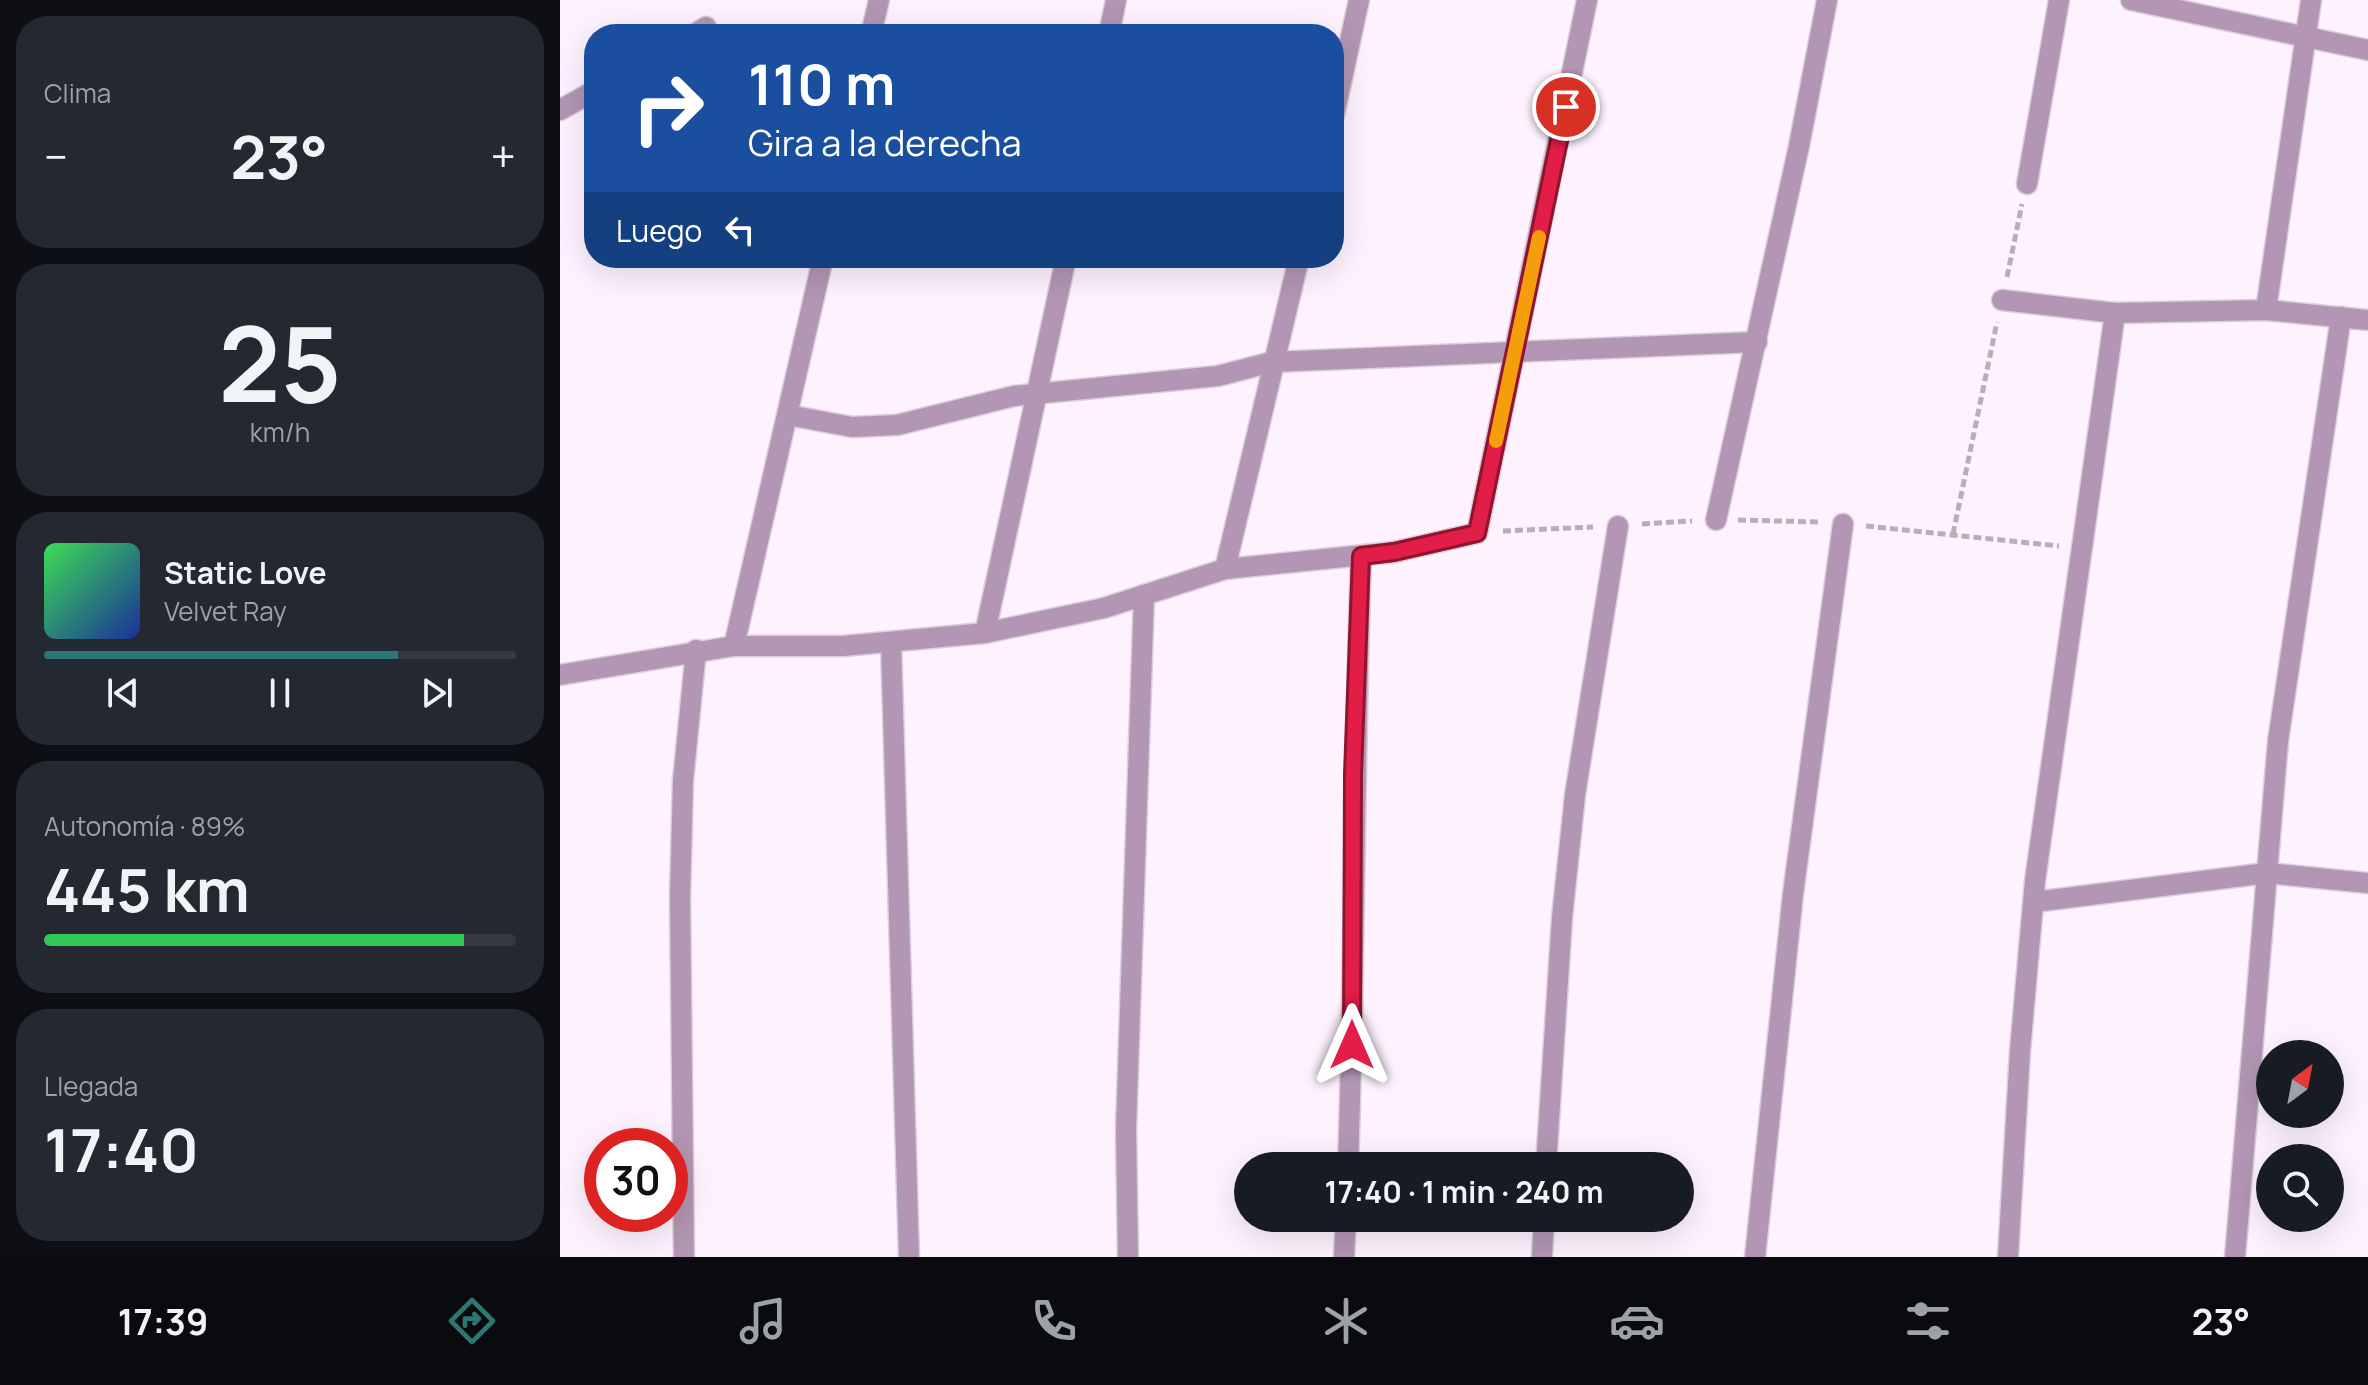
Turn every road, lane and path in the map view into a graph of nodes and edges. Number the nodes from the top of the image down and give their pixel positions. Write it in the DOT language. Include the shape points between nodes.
graph roads {
  1 [pos="879,0"];
  2 [pos="1116,0"];
  3 [pos="1359,0"];
  4 [pos="1587,0"];
  5 [pos="1827,0"];
  6 [pos="2059,0"];
  7 [pos="2131,0"];
  8 [pos="2311,0"];
  9 [pos="873,24"];
  10 [pos="1111,24"];
  11 [pos="2306,35"];
  12 [pos="2368,50"];
  13 [pos="1344,69"];
  14 [pos="584,97"];
  15 [pos="560,110"];
  16 [pos="2027,184"];
  17 [pos="821,268"];
  18 [pos="1064,268"];
  19 [pos="1296,268"];
  20 [pos="2002,300"];
  21 [pos="2266,310"];
  22 [pos="2115,313"];
  23 [pos="2341,317"];
  24 [pos="2368,320"];
  25 [pos="1757,342"];
  26 [pos="1515,351"];
  27 [pos="1272,362"];
  28 [pos="1039,393"];
  29 [pos="788,415"];
  30 [pos="1716,520"];
  31 [pos="1843,524"];
  32 [pos="1618,526"];
  33 [pos="1477,533"];
  34 [pos="1953,534"];
  35 [pos="2080,548"];
  36 [pos="1361,556"];
  37 [pos="1225,569"];
  38 [pos="1144,595"];
  39 [pos="985,633"];
  40 [pos="891,643"];
  41 [pos="734,646"];
  42 [pos="696,650"];
  43 [pos="560,675"];
  44 [pos="2267,873"];
  45 [pos="2368,883"];
  46 [pos="2034,902"];
  47 [pos="1348,1152"];
  48 [pos="1547,1152"];
  49 [pos="1345,1232"];
  50 [pos="1543,1232"];
  51 [pos="684,1257"];
  52 [pos="909,1257"];
  53 [pos="1128,1257"];
  54 [pos="1344,1257"];
  55 [pos="1542,1257"];
  56 [pos="1755,1257"];
  57 [pos="2008,1257"];
  58 [pos="2235,1257"];
  1 -- 9 [label="street"];
  2 -- 10 [label="street"];
  3 -- 13 [label="street"];
  4 -- 26 [label="street"];
  5 -- 25 [label="street"];
  6 -- 16 [label="street"];
  7 -- 11 [label="street"];
  8 -- 11 [label="street"];
  11 -- 12 [label="street"];
  11 -- 21 [label="street"];
  14 -- 15 [label="street"];
  16 -- 20 [label="path"];
  17 -- 29 [label="street"];
  18 -- 28 [label="street"];
  19 -- 27 [label="street"];
  20 -- 22 [label="street"];
  20 -- 34 [label="path"];
  21 -- 22 [label="street"];
  21 -- 23 [label="street"];
  22 -- 35 [label="street"];
  23 -- 24 [label="street"];
  23 -- 44 [label="street" via="2280,726"];
  25 -- 26 [label="street"];
  25 -- 30 [label="street"];
  26 -- 27 [label="street"];
  26 -- 33 [label="street"];
  27 -- 28 [label="street" via="1218,376"];
  27 -- 37 [label="street"];
  28 -- 29 [label="street" via="897,425 852,427"];
  28 -- 39 [label="street"];
  29 -- 41 [label="street"];
  30 -- 31 [label="path"];
  30 -- 32 [label="path"];
  31 -- 34 [label="path"];
  31 -- 56 [label="street" via="1793,894"];
  32 -- 33 [label="path"];
  32 -- 48 [label="street" via="1573,811"];
  33 -- 36 [label="street"];
  34 -- 35 [label="path"];
  35 -- 46 [label="street"];
  36 -- 37 [label="street"];
  36 -- 47 [label="street"];
  37 -- 38 [label="street"];
  38 -- 39 [label="street"];
  38 -- 53 [label="street" via="1126,1129"];
  39 -- 40 [label="street"];
  40 -- 41 [label="street"];
  40 -- 52 [label="street"];
  41 -- 42 [label="street"];
  42 -- 43 [label="street"];
  42 -- 51 [label="street" via="683,781 680,897"];
  44 -- 45 [label="street"];
  44 -- 46 [label="street"];
  44 -- 58 [label="street"];
  46 -- 57 [label="street"];
  49 -- 54 [label="street"];
  50 -- 55 [label="street"];
}
